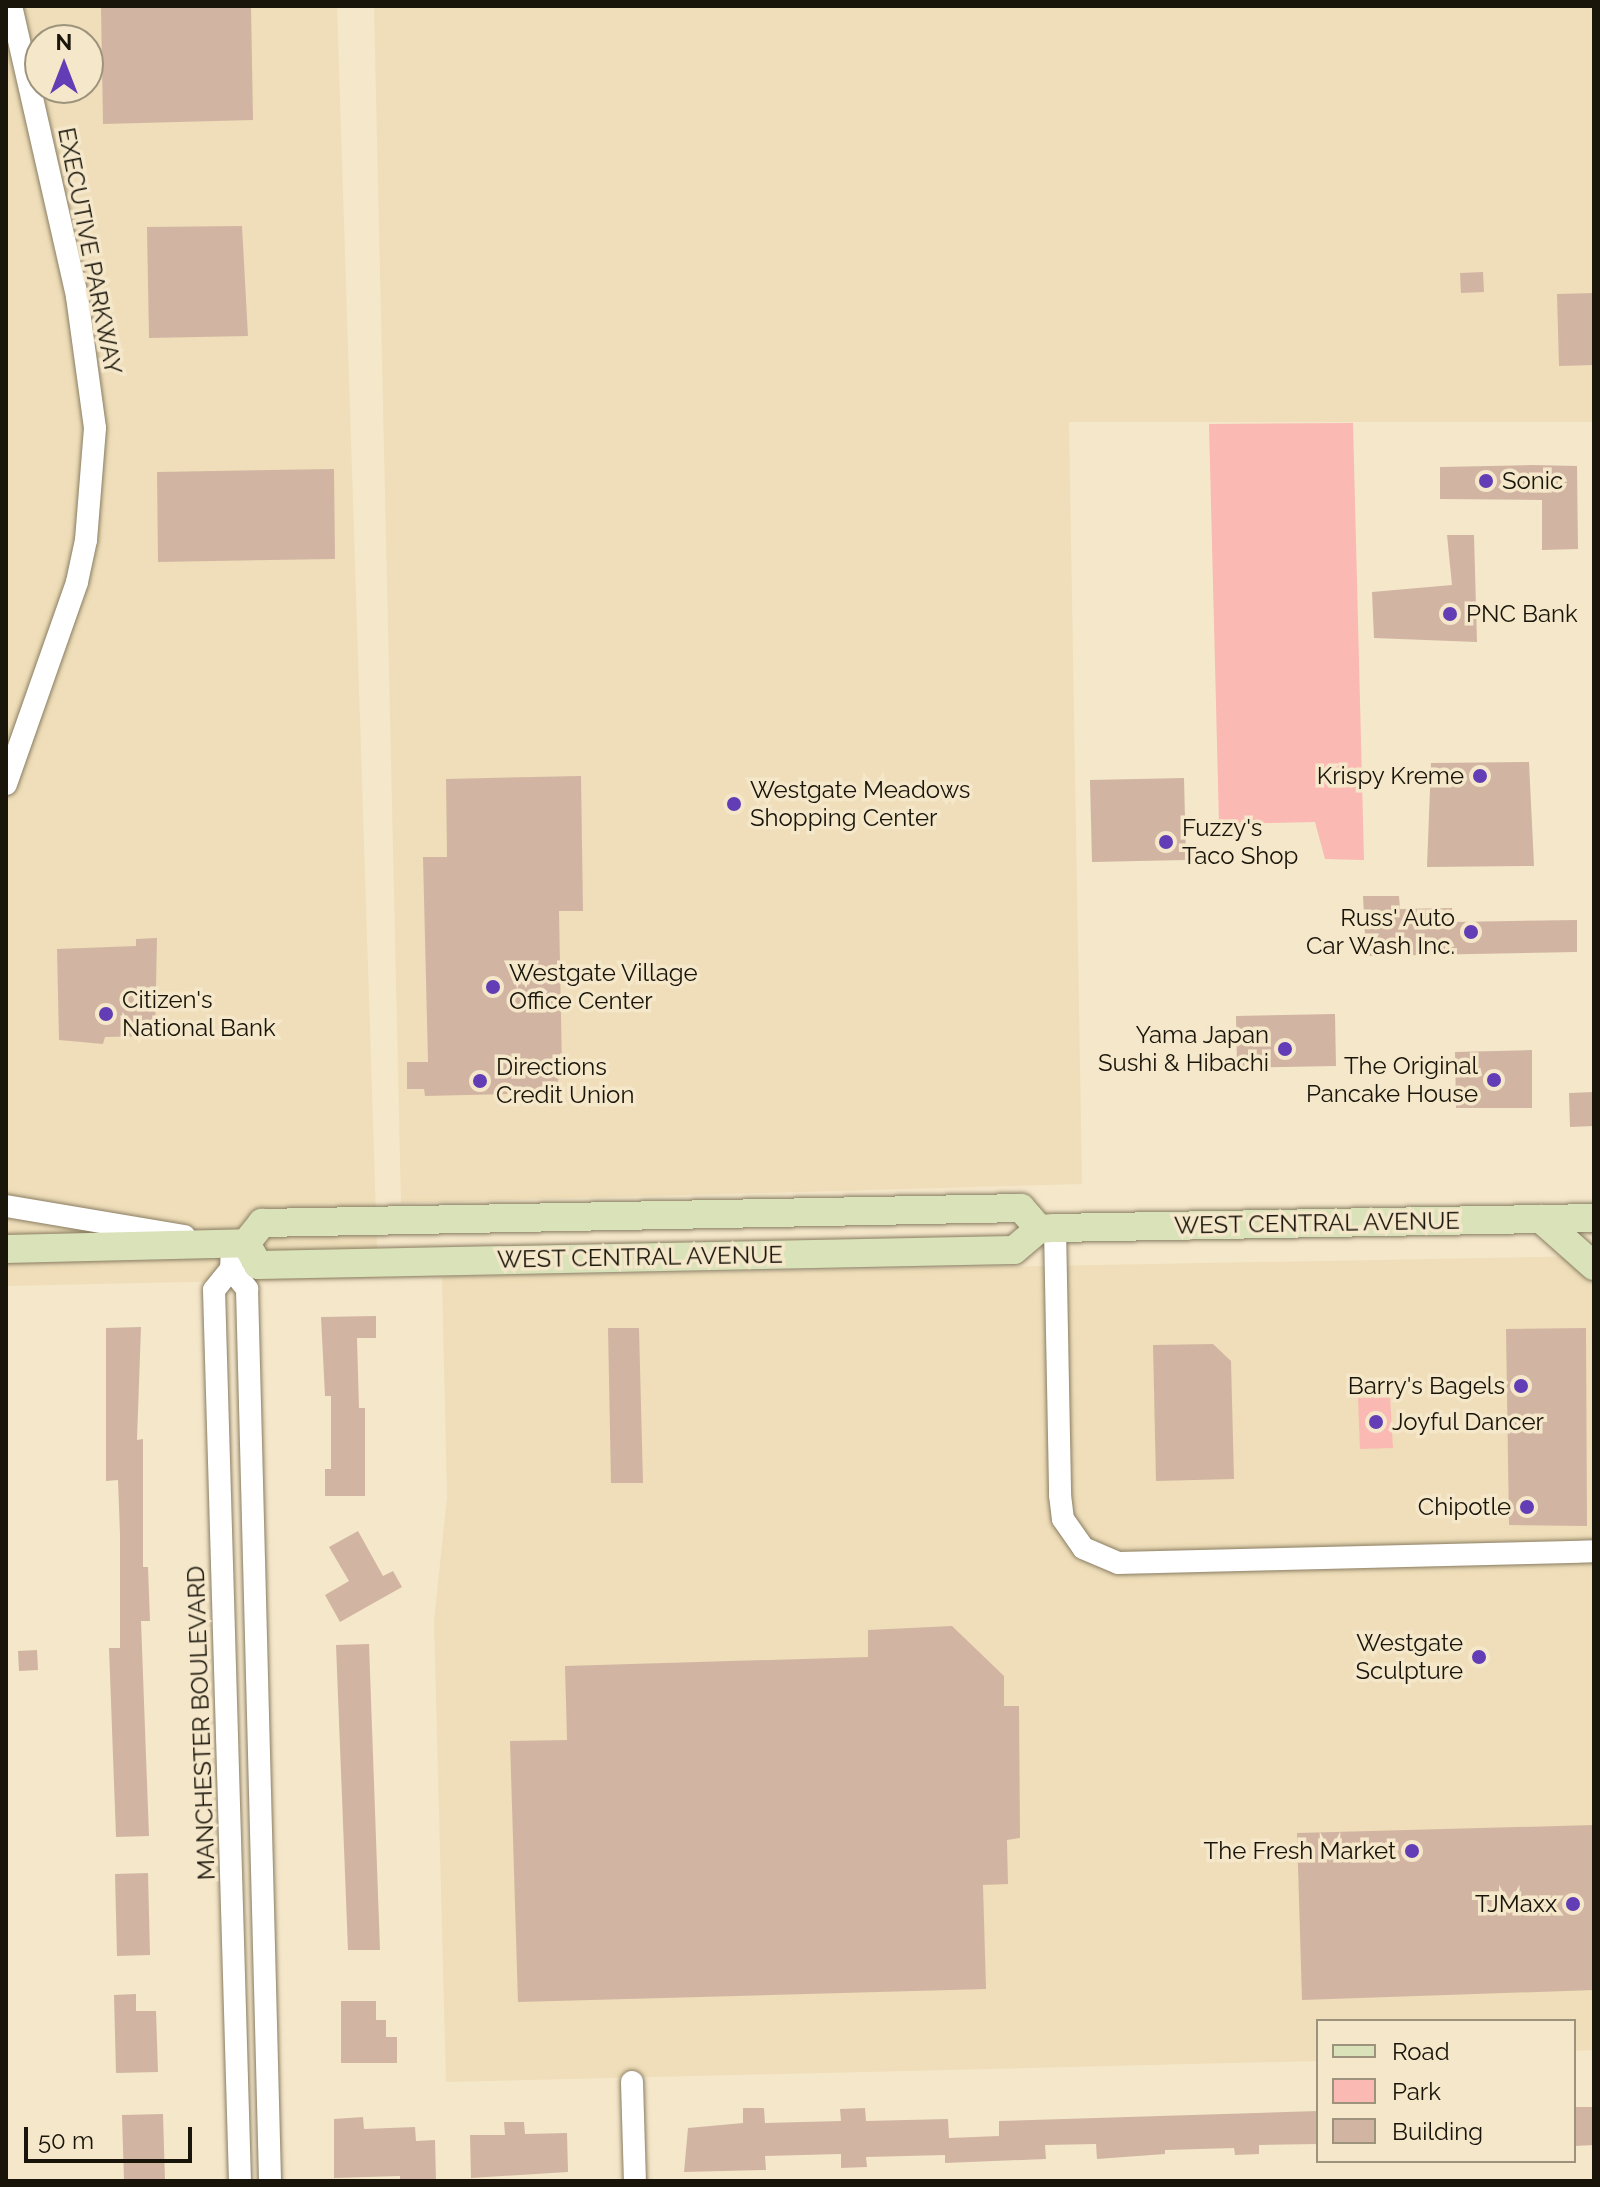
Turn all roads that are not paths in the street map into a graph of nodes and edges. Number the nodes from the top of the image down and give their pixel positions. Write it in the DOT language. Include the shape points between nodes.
graph roads {
  1 [pos="11,6"];
  2 [pos="6,784"];
  3 [pos="6,1206"];
  4 [pos="655,1218"];
  5 [pos="1594,1218"];
  6 [pos="1541,1219"];
  7 [pos="1047,1228"];
  8 [pos="6,1249"];
  9 [pos="236,1252"];
  10 [pos="454,1261"];
  11 [pos="1594,1266"];
  12 [pos="1594,1551"];
  13 [pos="632,2082"];
  14 [pos="240,2181"];
  15 [pos="270,2181"];
  16 [pos="635,2181"];
  1 -- 2 [label="street, EXECUTIVE PARKWAY" via="77,296 95,428 88,527 77,582"];
  3 -- 9 [label="street"];
  4 -- 7 [label="main road, WEST CENTRAL AVENUE" via="1021,1208"];
  4 -- 9 [label="main road, WEST CENTRAL AVENUE" via="262,1223"];
  4 -- 10 [label="main road" via="643,1236 464,1239"];
  5 -- 6 [label="main road, WEST CENTRAL AVENUE"];
  6 -- 7 [label="main road, WEST CENTRAL AVENUE"];
  6 -- 11 [label="main road"];
  7 -- 10 [label="main road, WEST CENTRAL AVENUE" via="1014,1250"];
  7 -- 12 [label="street" via="1060,1495 1063,1519 1083,1548 1118,1563"];
  8 -- 9 [label="main road"];
  9 -- 10 [label="main road, WEST CENTRAL AVENUE" via="258,1265"];
  9 -- 14 [label="street, MANCHESTER BOULEVARD" via="214,1290"];
  9 -- 15 [label="street" via="247,1289"];
  13 -- 16 [label="street"];
}
